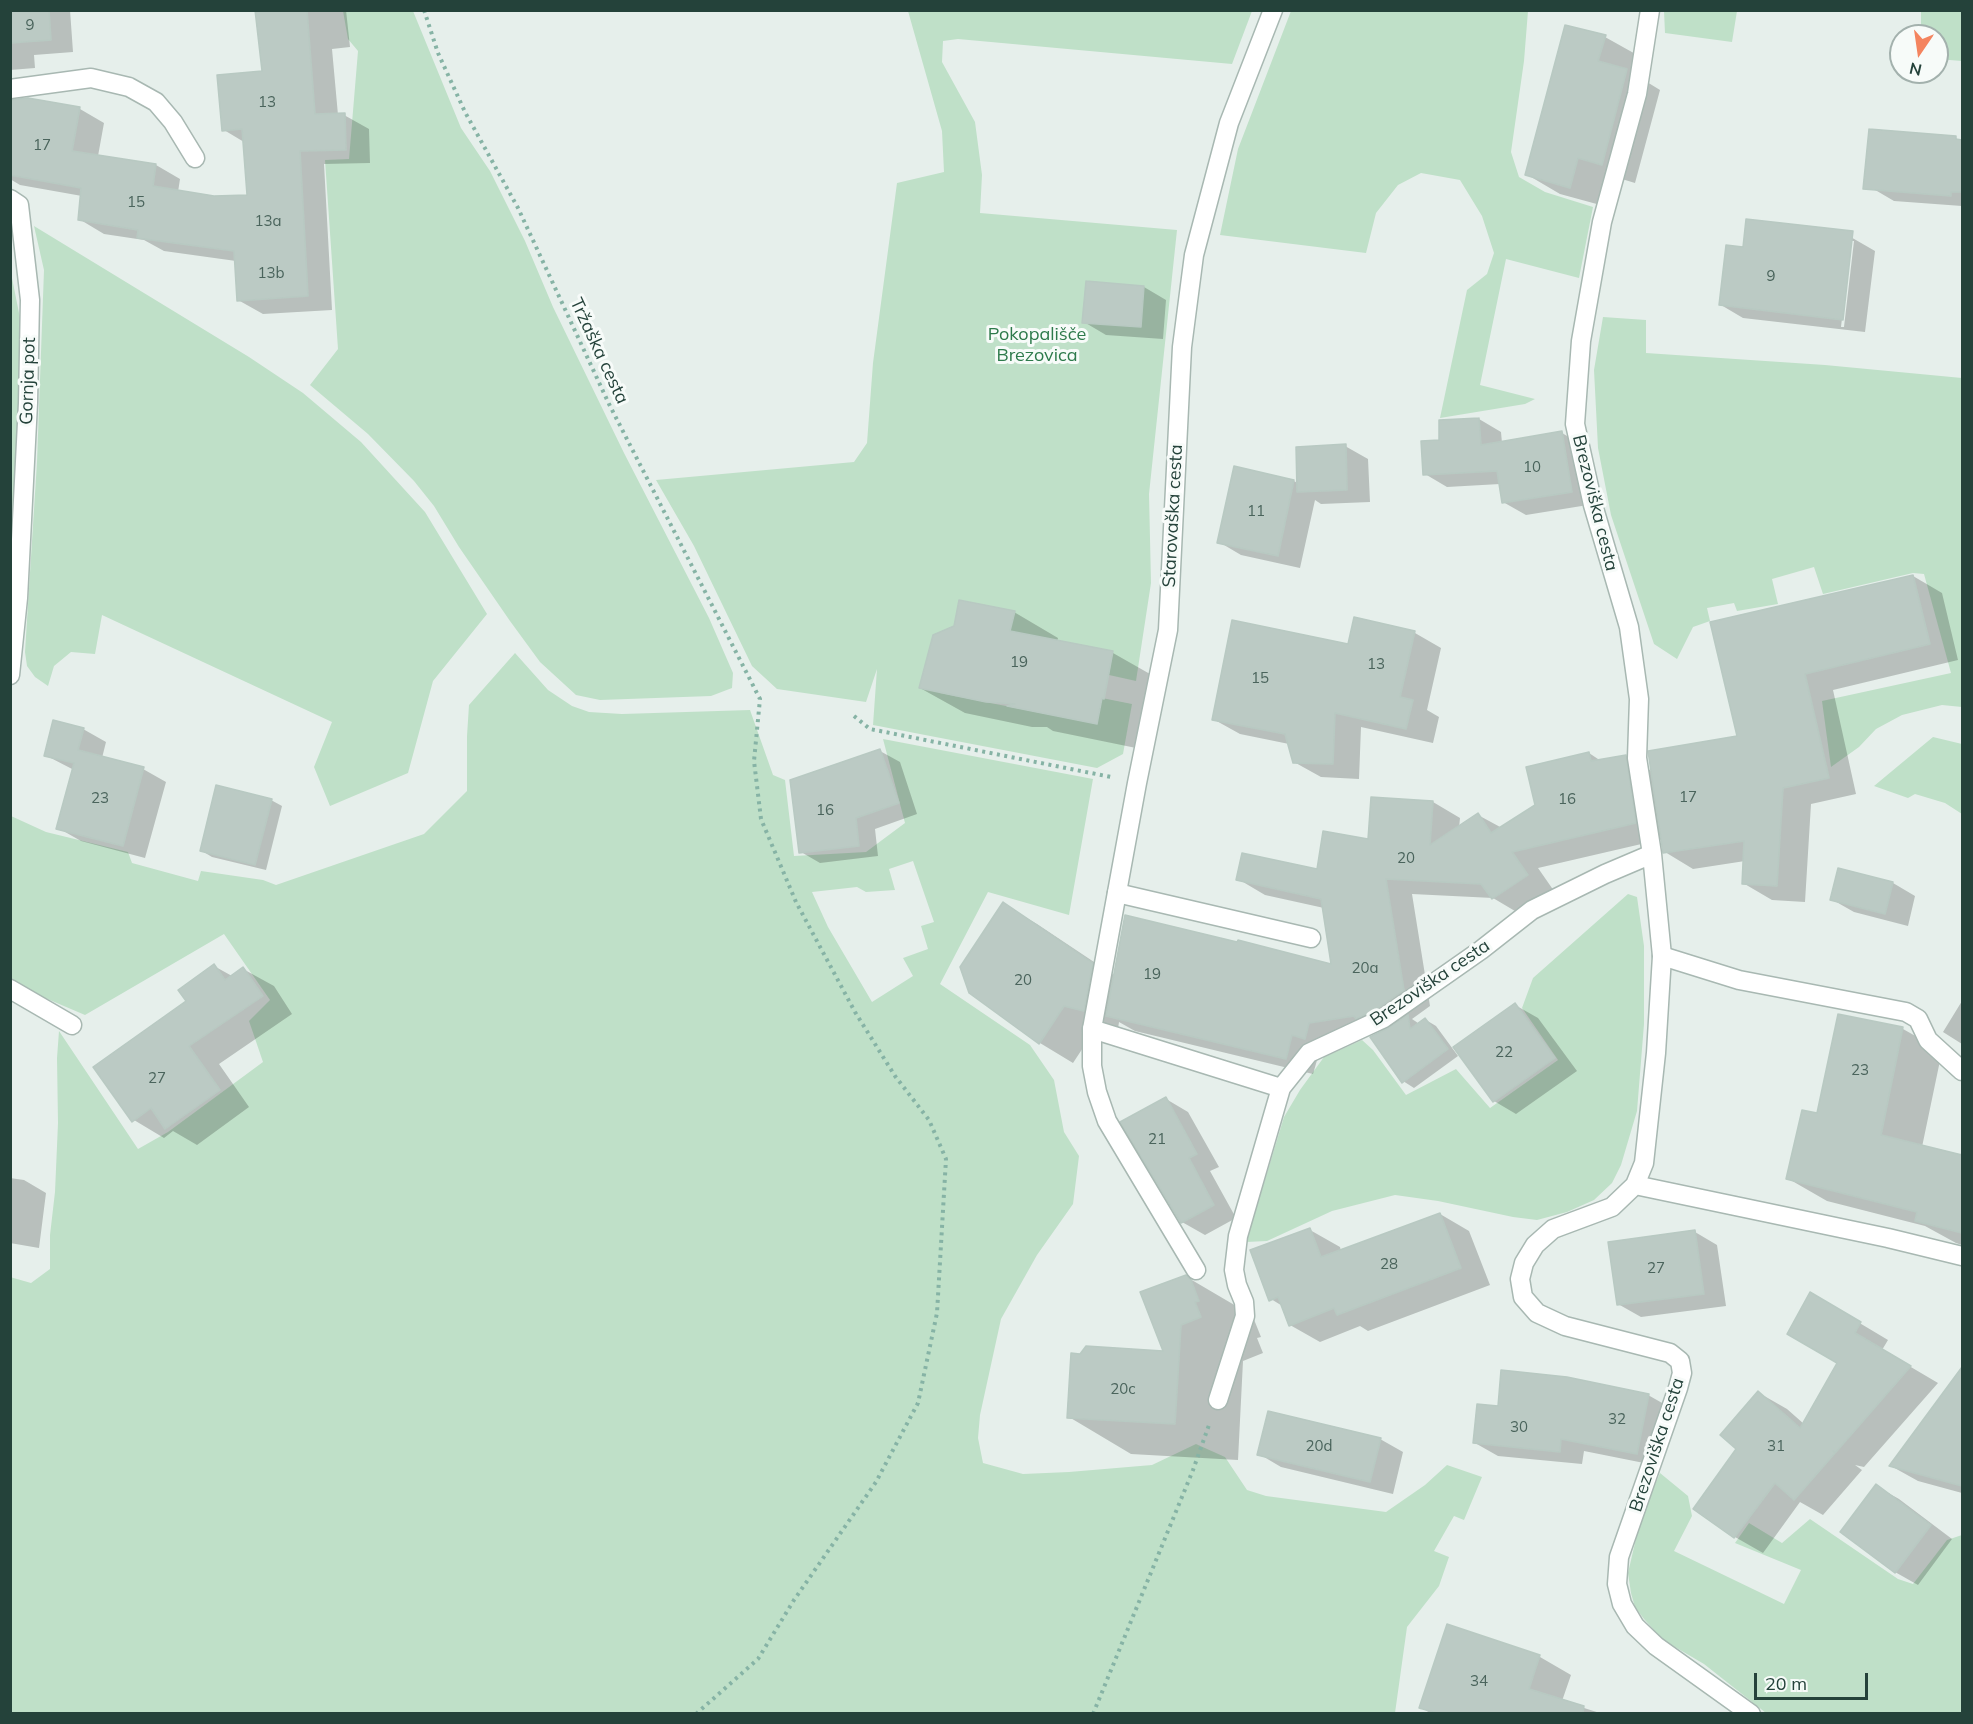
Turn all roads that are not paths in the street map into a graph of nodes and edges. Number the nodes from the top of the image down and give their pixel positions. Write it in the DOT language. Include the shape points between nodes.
graph roads {
  1 [pos="1273,10"];
  2 [pos="1650,10"];
  3 [pos="10,89"];
  4 [pos="195,158"];
  5 [pos="10,199"];
  6 [pos="10,675"];
  7 [pos="1652,854"];
  8 [pos="1117,893"];
  9 [pos="1311,938"];
  10 [pos="1662,956"];
  11 [pos="10,989"];
  12 [pos="72,1025"];
  13 [pos="1092,1029"];
  14 [pos="1962,1071"];
  15 [pos="1281,1088"];
  16 [pos="1635,1185"];
  17 [pos="1962,1256"];
  18 [pos="1196,1270"];
  19 [pos="1218,1400"];
  20 [pos="1751,1713"];
  1 -- 8 [label="street, Starovaška cesta" via="1229,123 1194,255 1182,347 1168,630"];
  2 -- 7 [label="street, Brezoviška cesta" via="1636,94 1602,222 1581,341 1575,424 1593,505 1629,627 1639,699 1637,758"];
  3 -- 4 [label="street" via="91,78 129,87 156,102"];
  5 -- 6 [label="street, Gornja pot" via="20,206 30,300 18,598"];
  7 -- 10 [label="street, Brezoviška cesta"];
  7 -- 15 [label="street, Brezoviška cesta" via="1532,910 1384,1018 1309,1053"];
  8 -- 9 [label="street"];
  8 -- 13 [label="street, Starovaška cesta"];
  10 -- 14 [label="street" via="1739,980 1906,1011 1918,1019 1928,1040"];
  10 -- 16 [label="street, Brezoviška cesta" via="1647,1144"];
  11 -- 12 [label="street"];
  13 -- 15 [label="street"];
  13 -- 18 [label="street, Starovaška cesta" via="1092,1066 1107,1121"];
  15 -- 19 [label="street, Brezoviška cesta" via="1238,1236 1234,1270 1245,1302 1245,1316"];
  16 -- 17 [label="street"];
  16 -- 20 [label="street, Brezoviška cesta" via="1612,1207 1553,1229 1535,1245 1520,1279 1523,1297 1537,1313 1565,1326 1670,1353 1680,1361 1678,1388 1619,1557 1617,1584 1622,1604 1635,1626 1656,1646"];
}
